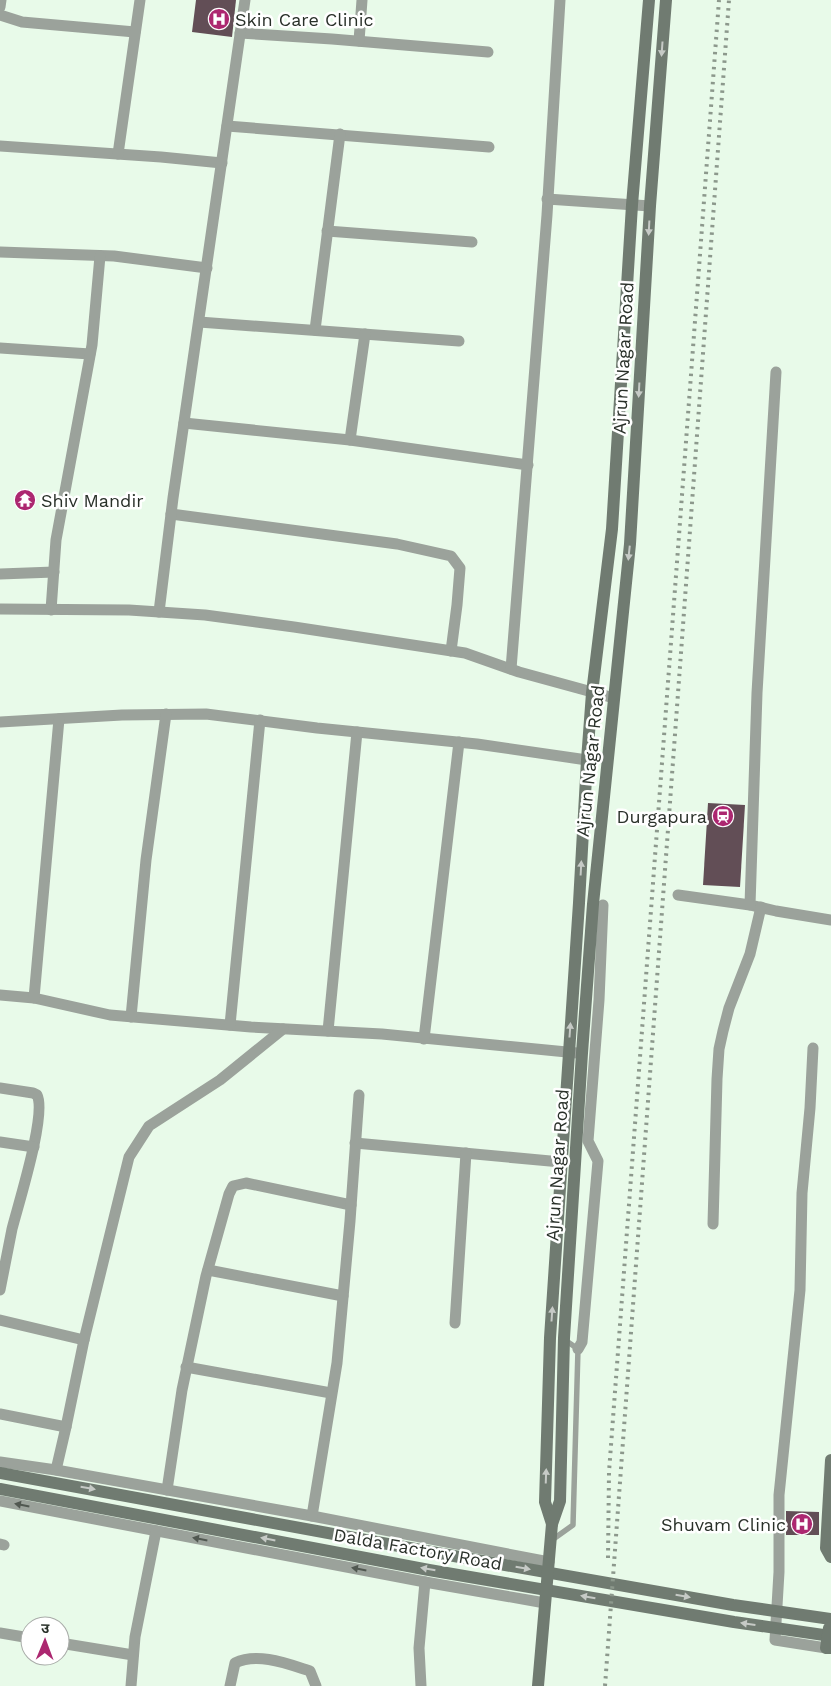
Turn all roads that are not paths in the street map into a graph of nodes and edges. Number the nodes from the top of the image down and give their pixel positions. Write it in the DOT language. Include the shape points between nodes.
graph roads {
  1 [pos="1,0"];
  2 [pos="140,0"];
  3 [pos="245,0"];
  4 [pos="362,0"];
  5 [pos="560,0"];
  6 [pos="649,0"];
  7 [pos="666,0"];
  8 [pos="0,7"];
  9 [pos="0,15"];
  10 [pos="135,32"];
  11 [pos="240,33"];
  12 [pos="359,41"];
  13 [pos="488,52"];
  14 [pos="227,126"];
  15 [pos="340,134"];
  16 [pos="0,146"];
  17 [pos="489,147"];
  18 [pos="118,154"];
  19 [pos="222,163"];
  20 [pos="547,199"];
  21 [pos="632,205"];
  22 [pos="650,206"];
  23 [pos="327,231"];
  24 [pos="472,242"];
  25 [pos="0,252"];
  26 [pos="100,256"];
  27 [pos="207,268"];
  28 [pos="199,322"];
  29 [pos="315,330"];
  30 [pos="365,334"];
  31 [pos="459,341"];
  32 [pos="0,348"];
  33 [pos="90,354"];
  34 [pos="776,372"];
  35 [pos="184,422"];
  36 [pos="350,440"];
  37 [pos="528,465"];
  38 [pos="171,514"];
  39 [pos="54,572"];
  40 [pos="0,574"];
  41 [pos="0,609"];
  42 [pos="51,610"];
  43 [pos="159,612"];
  44 [pos="452,651"];
  45 [pos="511,669"];
  46 [pos="592,693"];
  47 [pos="614,698"];
  48 [pos="166,714"];
  49 [pos="58,719"];
  50 [pos="260,720"];
  51 [pos="0,722"];
  52 [pos="357,732"];
  53 [pos="459,742"];
  54 [pos="586,760"];
  55 [pos="678,895"];
  56 [pos="579,903"];
  57 [pos="756,906"];
  58 [pos="831,920"];
  59 [pos="0,995"];
  60 [pos="34,998"];
  61 [pos="131,1017"];
  62 [pos="230,1025"];
  63 [pos="282,1028"];
  64 [pos="328,1031"];
  65 [pos="424,1039"];
  66 [pos="813,1048"];
  67 [pos="568,1052"];
  68 [pos="582,1053"];
  69 [pos="0,1088"];
  70 [pos="359,1095"];
  71 [pos="0,1142"];
  72 [pos="356,1143"];
  73 [pos="34,1148"];
  74 [pos="466,1153"];
  75 [pos="561,1162"];
  76 [pos="351,1204"];
  77 [pos="713,1224"];
  78 [pos="0,1227"];
  79 [pos="12,1230"];
  80 [pos="208,1270"];
  81 [pos="0,1290"];
  82 [pos="343,1296"];
  83 [pos="0,1320"];
  84 [pos="455,1323"];
  85 [pos="564,1338"];
  86 [pos="84,1340"];
  87 [pos="578,1349"];
  88 [pos="186,1367"];
  89 [pos="331,1393"];
  90 [pos="0,1414"];
  91 [pos="66,1427"];
  92 [pos="831,1460"];
  93 [pos="0,1462"];
  94 [pos="56,1470"];
  95 [pos="0,1473"];
  96 [pos="0,1489"];
  97 [pos="167,1490"];
  98 [pos="0,1501"];
  99 [pos="312,1516"];
  100 [pos="552,1524"];
  101 [pos="156,1531"];
  102 [pos="551,1541"];
  103 [pos="831,1557"];
  104 [pos="549,1562"];
  105 [pos="426,1582"];
  106 [pos="545,1603"];
  107 [pos="831,1614"];
  108 [pos="831,1619"];
  109 [pos="0,1633"];
  110 [pos="20,1636"];
  111 [pos="829,1644"];
  112 [pos="70,1645"];
  113 [pos="133,1655"];
  114 [pos="131,1686"];
  115 [pos="230,1686"];
  116 [pos="316,1686"];
  117 [pos="421,1686"];
  118 [pos="538,1686"];
  1 -- 8 [label="street"];
  2 -- 10 [label="street"];
  3 -- 11 [label="street"];
  4 -- 12 [label="street"];
  5 -- 20 [label="street"];
  6 -- 21 [label="street, Ajrun Nagar Road"];
  7 -- 22 [label="street, Ajrun Nagar Road, one-way"];
  9 -- 10 [label="street" via="22,22"];
  10 -- 18 [label="street"];
  11 -- 12 [label="street"];
  11 -- 14 [label="street"];
  12 -- 13 [label="street"];
  14 -- 15 [label="street"];
  14 -- 19 [label="street"];
  15 -- 17 [label="street"];
  15 -- 23 [label="street"];
  16 -- 18 [label="street"];
  18 -- 19 [label="street"];
  19 -- 27 [label="street"];
  20 -- 21 [label="street"];
  20 -- 37 [label="street"];
  21 -- 22 [label="street"];
  21 -- 46 [label="street, Ajrun Nagar Road" via="612,529"];
  22 -- 47 [label="street, Ajrun Nagar Road, one-way" via="630,544"];
  23 -- 24 [label="street"];
  23 -- 29 [label="street"];
  25 -- 26 [label="street"];
  26 -- 27 [label="street"];
  26 -- 33 [label="street"];
  27 -- 28 [label="street"];
  28 -- 29 [label="street"];
  28 -- 35 [label="street"];
  29 -- 30 [label="street"];
  30 -- 31 [label="street"];
  30 -- 36 [label="street"];
  32 -- 33 [label="street"];
  33 -- 39 [label="street" via="56,540"];
  34 -- 57 [label="street" via="756,693"];
  35 -- 36 [label="street"];
  35 -- 38 [label="street"];
  36 -- 37 [label="street"];
  37 -- 45 [label="street"];
  38 -- 43 [label="street"];
  38 -- 44 [label="street" via="397,544 451,556 460,568"];
  39 -- 40 [label="street"];
  39 -- 42 [label="street"];
  41 -- 42 [label="street"];
  42 -- 43 [label="street"];
  43 -- 44 [label="street" via="205,615"];
  44 -- 45 [label="street"];
  45 -- 46 [label="street"];
  46 -- 47 [label="street"];
  46 -- 54 [label="street, Ajrun Nagar Road"];
  47 -- 68 [label="street, Ajrun Nagar Road"];
  48 -- 49 [label="street"];
  48 -- 50 [label="street" via="206,714"];
  48 -- 61 [label="street" via="146,860"];
  49 -- 51 [label="street"];
  49 -- 60 [label="street"];
  50 -- 52 [label="street"];
  50 -- 62 [label="street"];
  52 -- 53 [label="street"];
  52 -- 64 [label="street"];
  53 -- 54 [label="street"];
  53 -- 65 [label="street"];
  56 -- 54 [label="street, Ajrun Nagar Road, one-way"];
  55 -- 57 [label="street"];
  67 -- 56 [label="street, Ajrun Nagar Road, one-way"];
  56 -- 87 [label="street" via="606,906 588,1141 598,1162 582,1342"];
  57 -- 58 [label="street"];
  57 -- 77 [label="street" via="750,954 722,1031 717,1079"];
  59 -- 60 [label="street"];
  60 -- 61 [label="street"];
  61 -- 62 [label="street"];
  62 -- 63 [label="street"];
  63 -- 64 [label="street"];
  63 -- 86 [label="street" via="220,1080 149,1126 129,1157"];
  64 -- 65 [label="street"];
  65 -- 67 [label="street"];
  66 -- 111 [label="street" via="802,1193 800,1290 779,1495 775,1640"];
  67 -- 68 [label="street"];
  67 -- 75 [label="street, Ajrun Nagar Road"];
  68 -- 85 [label="street, Ajrun Nagar Road"];
  69 -- 73 [label="street" via="37,1095 40,1104"];
  70 -- 72 [label="street"];
  71 -- 73 [label="street"];
  72 -- 74 [label="street"];
  72 -- 76 [label="street"];
  73 -- 79 [label="street"];
  74 -- 75 [label="street"];
  74 -- 84 [label="street"];
  100 -- 75 [label="street, Ajrun Nagar Road, one-way" via="545,1502 550,1338"];
  76 -- 80 [label="street" via="246,1183 233,1186"];
  76 -- 82 [label="street"];
  78 -- 79 [label="street"];
  79 -- 81 [label="street"];
  80 -- 82 [label="street"];
  80 -- 88 [label="street"];
  82 -- 89 [label="street"];
  83 -- 86 [label="street"];
  85 -- 87 [label="lane"];
  85 -- 100 [label="street, Ajrun Nagar Road" via="560,1502"];
  86 -- 91 [label="street"];
  87 -- 102 [label="lane" via="573,1525"];
  88 -- 89 [label="street"];
  88 -- 97 [label="street"];
  89 -- 99 [label="street"];
  90 -- 91 [label="street"];
  91 -- 94 [label="street"];
  92 -- 103 [label="street" via="826,1548"];
  93 -- 94 [label="street"];
  94 -- 97 [label="street"];
  95 -- 108 [label="street, Dalda Factory Road, one-way" via="437,1553"];
  111 -- 96 [label="street, Dalda Factory Road, one-way" via="724,1621 429,1570"];
  97 -- 99 [label="street"];
  101 -- 98 [label="street, one-way"];
  99 -- 104 [label="street"];
  100 -- 102 [label="street, Ajrun Nagar Road"];
  105 -- 101 [label="street, one-way"];
  101 -- 113 [label="street"];
  102 -- 104 [label="street, Ajrun Nagar Road"];
  104 -- 106 [label="street, Ajrun Nagar Road"];
  105 -- 106 [label="street"];
  105 -- 117 [label="street" via="419,1648"];
  106 -- 118 [label="street, Ajrun Nagar Road"];
  107 -- 111 [label="street"];
  109 -- 110 [label="street"];
  112 -- 113 [label="street"];
  113 -- 114 [label="street"];
  115 -- 116 [label="street" via="235,1663 251,1659 310,1671"];
}
